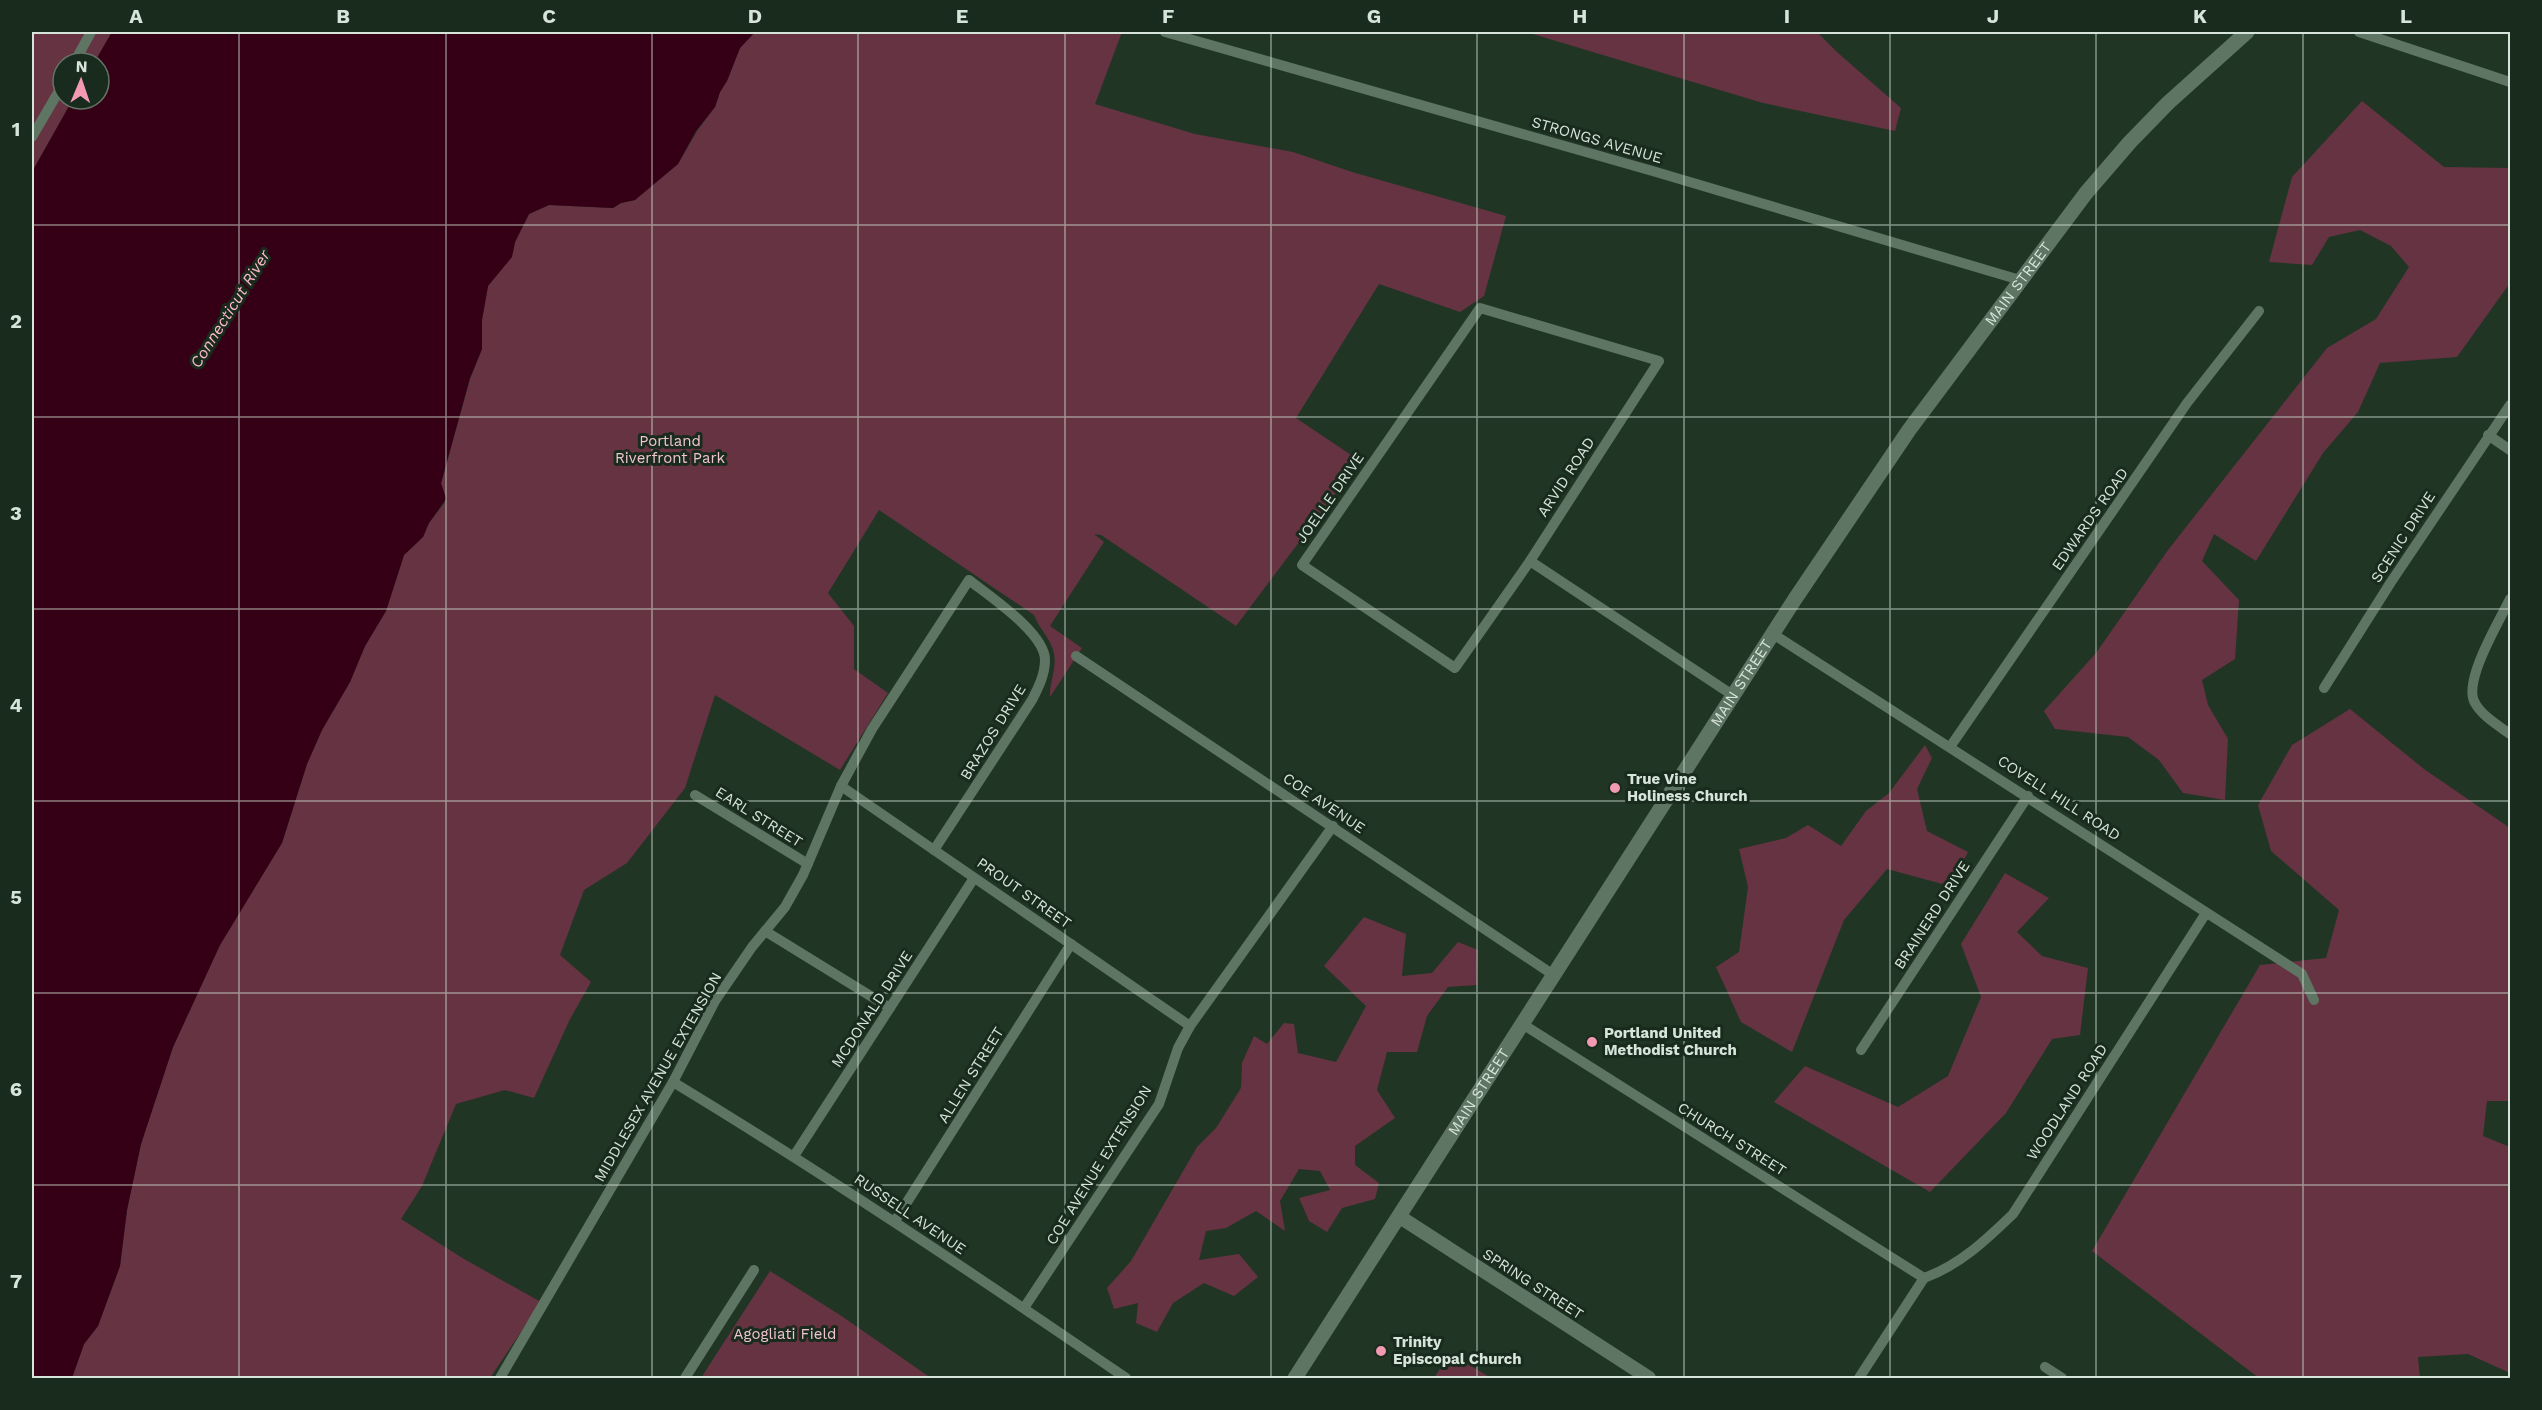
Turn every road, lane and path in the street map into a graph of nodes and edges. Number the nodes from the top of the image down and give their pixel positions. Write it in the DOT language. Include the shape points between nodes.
graph roads {
  1 [pos="91,32"];
  2 [pos="1164,32"];
  3 [pos="2247,32"];
  4 [pos="2359,32"];
  5 [pos="81,51"];
  6 [pos="2511,82"];
  7 [pos="51,105"];
  8 [pos="32,137"];
  9 [pos="2020,280"];
  10 [pos="1480,308"];
  11 [pos="2259,311"];
  12 [pos="2511,405"];
  13 [pos="2488,435"];
  14 [pos="2511,450"];
  15 [pos="1530,561"];
  16 [pos="969,580"];
  17 [pos="2511,599"];
  18 [pos="1773,634"];
  19 [pos="1076,657"];
  20 [pos="2324,688"];
  21 [pos="1734,696"];
  22 [pos="2511,734"];
  23 [pos="1950,747"];
  24 [pos="841,786"];
  25 [pos="695,795"];
  26 [pos="2028,796"];
  27 [pos="1333,826"];
  28 [pos="934,850"];
  29 [pos="808,864"];
  30 [pos="974,878"];
  31 [pos="2206,913"];
  32 [pos="765,932"];
  33 [pos="1071,944"];
  34 [pos="1555,976"];
  35 [pos="2314,1000"];
  36 [pos="890,1008"];
  37 [pos="1524,1025"];
  38 [pos="1190,1026"];
  39 [pos="1861,1050"];
  40 [pos="673,1082"];
  41 [pos="794,1156"];
  42 [pos="1400,1217"];
  43 [pos="895,1221"];
  44 [pos="754,1270"];
  45 [pos="1924,1278"];
  46 [pos="1024,1308"];
  47 [pos="2045,1367"];
  48 [pos="504,1377"];
  49 [pos="685,1378"];
  50 [pos="1126,1378"];
  51 [pos="1295,1378"];
  52 [pos="1649,1378"];
  53 [pos="1859,1378"];
  54 [pos="2062,1378"];
  1 -- 5 [label="street"];
  2 -- 9 [label="street, STRONGS AVENUE"];
  3 -- 9 [label="main road, MAIN STREET" via="2130,142 2085,193"];
  4 -- 6 [label="street"];
  7 -- 8 [label="street"];
  9 -- 18 [label="main road, MAIN STREET" via="1909,430"];
  10 -- 15 [label="street, ARVID ROAD" via="1659,361"];
  10 -- 15 [label="street, JOELLE DRIVE" via="1302,565 1455,668"];
  11 -- 23 [label="street, EDWARDS ROAD" via="2187,403"];
  12 -- 13 [label="street, SCENIC DRIVE"];
  13 -- 14 [label="street"];
  13 -- 20 [label="street, SCENIC DRIVE"];
  15 -- 21 [label="street"];
  16 -- 24 [label="street, MIDDLESEX AVENUE EXTENSION" via="872,729"];
  16 -- 28 [label="street, BRAZOS DRIVE" via="1022,622 1045,658 1042,680 1032,700"];
  17 -- 22 [label="street" via="2471,686 2474,703"];
  18 -- 21 [label="main road, MAIN STREET"];
  18 -- 23 [label="street, COVELL HILL ROAD"];
  19 -- 27 [label="street, COE AVENUE"];
  21 -- 34 [label="main road, MAIN STREET"];
  23 -- 26 [label="street, COVELL HILL ROAD"];
  24 -- 28 [label="street, PROUT STREET"];
  24 -- 29 [label="street, MIDDLESEX AVENUE EXTENSION"];
  25 -- 29 [label="street, EARL STREET"];
  26 -- 31 [label="street, COVELL HILL ROAD"];
  26 -- 39 [label="street, BRAINERD DRIVE"];
  27 -- 34 [label="street, COE AVENUE"];
  27 -- 38 [label="street, COE AVENUE EXTENSION"];
  28 -- 30 [label="street, PROUT STREET"];
  29 -- 32 [label="street, MIDDLESEX AVENUE EXTENSION" via="785,907"];
  30 -- 33 [label="street, PROUT STREET"];
  30 -- 36 [label="street, MCDONALD DRIVE"];
  31 -- 35 [label="street, COVELL HILL ROAD" via="2302,974"];
  31 -- 45 [label="street, WOODLAND ROAD" via="2013,1214 1978,1247 1946,1270"];
  32 -- 36 [label="street"];
  32 -- 40 [label="street, MIDDLESEX AVENUE EXTENSION" via="715,1001"];
  33 -- 38 [label="street, PROUT STREET"];
  33 -- 43 [label="street, ALLEN STREET"];
  34 -- 37 [label="main road, MAIN STREET"];
  36 -- 41 [label="street, MCDONALD DRIVE"];
  37 -- 42 [label="main road, MAIN STREET"];
  37 -- 45 [label="street, CHURCH STREET"];
  38 -- 46 [label="street, COE AVENUE EXTENSION" via="1178,1048 1159,1104"];
  40 -- 41 [label="street, RUSSELL AVENUE"];
  40 -- 48 [label="street, MIDDLESEX AVENUE EXTENSION"];
  41 -- 43 [label="street, RUSSELL AVENUE"];
  42 -- 51 [label="main road, MAIN STREET"];
  42 -- 52 [label="street, SPRING STREET"];
  43 -- 46 [label="street, RUSSELL AVENUE"];
  44 -- 49 [label="street"];
  45 -- 53 [label="street"];
  46 -- 50 [label="street, RUSSELL AVENUE"];
  47 -- 54 [label="street"];
}
